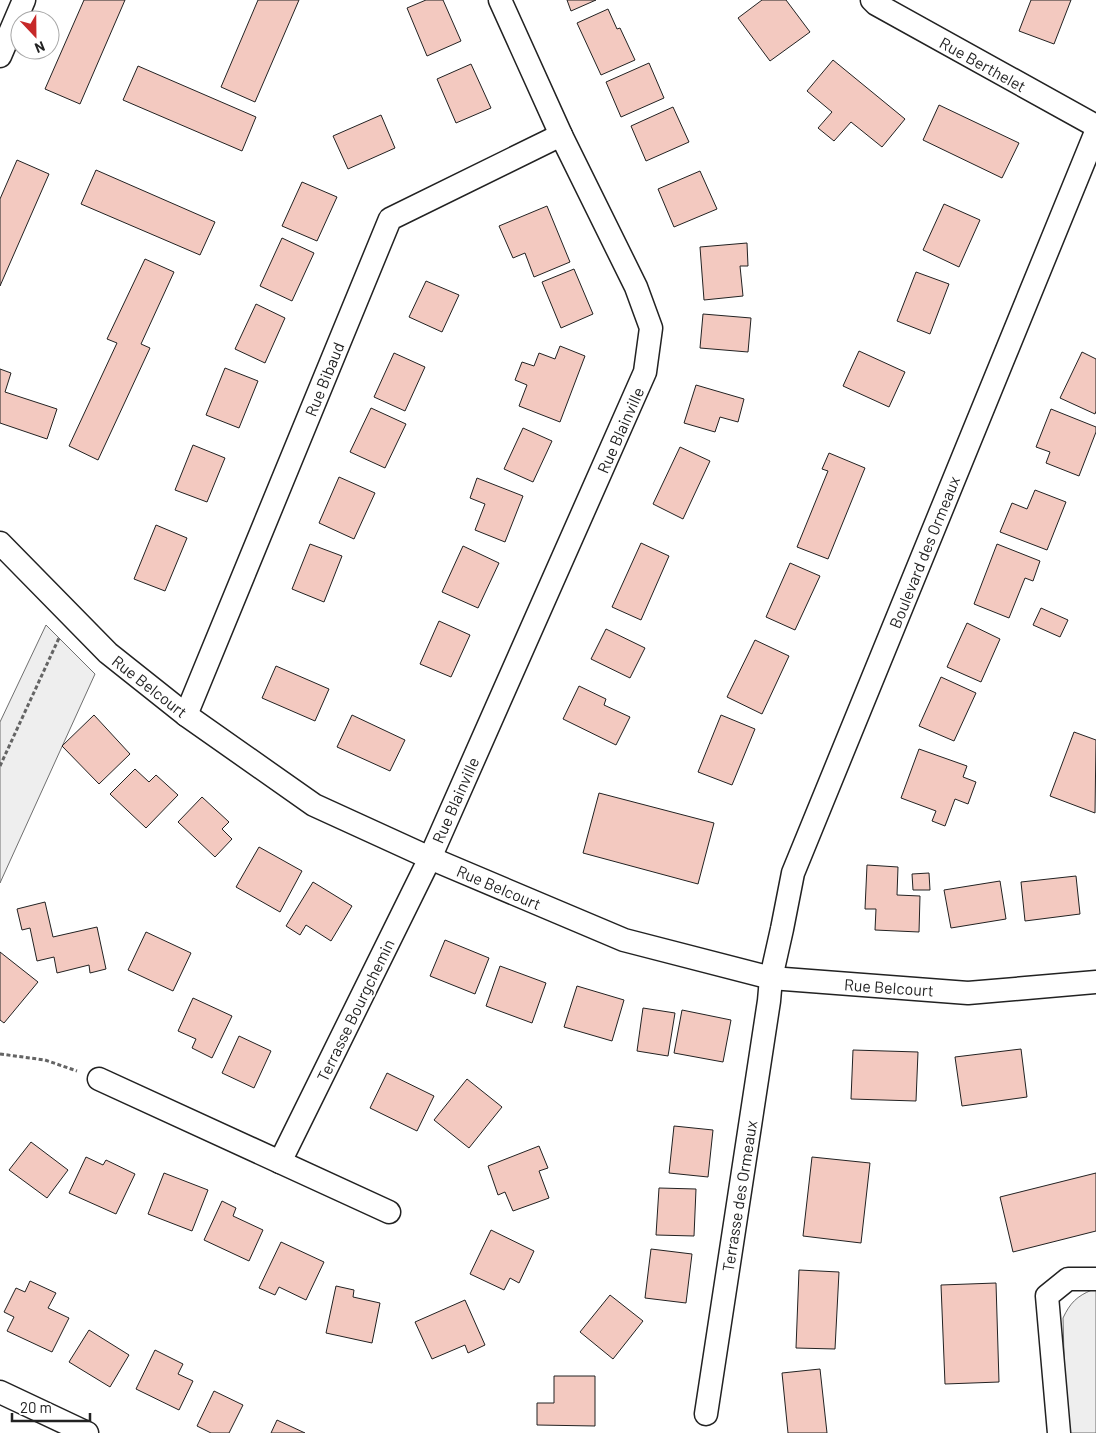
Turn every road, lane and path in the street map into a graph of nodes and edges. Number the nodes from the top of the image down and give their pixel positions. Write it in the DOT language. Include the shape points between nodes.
graph roads {
  1 [pos="24,0"];
  2 [pos="500,0"];
  3 [pos="872,0"];
  4 [pos="0,56"];
  5 [pos="1096,126"];
  6 [pos="1096,132"];
  7 [pos="561,135"];
  8 [pos="0,543"];
  9 [pos="70,614"];
  10 [pos="186,715"];
  11 [pos="0,766"];
  12 [pos="430,858"];
  13 [pos="771,978"];
  14 [pos="1096,982"];
  15 [pos="0,1054"];
  16 [pos="99,1078"];
  17 [pos="280,1162"];
  18 [pos="389,1212"];
  19 [pos="1096,1279"];
  20 [pos="0,1392"];
  21 [pos="706,1414"];
  22 [pos="87,1433"];
  23 [pos="1059,1433"];
  1 -- 4 [label="street"];
  2 -- 7 [label="street, Rue Blainville"];
  3 -- 5 [label="street, Rue Berthelet"];
  6 -- 13 [label="street, Boulevard des Ormeaux" via="793,873"];
  7 -- 10 [label="street, Rue Bibaud" via="390,219"];
  7 -- 12 [label="street, Rue Blainville" via="636,287 651,328 645,372"];
  8 -- 9 [label="street, Rue Belcourt"];
  9 -- 10 [label="street, Rue Belcourt" via="108,653"];
  9 -- 11 [label="path"];
  10 -- 12 [label="street, Rue Belcourt" via="314,805"];
  12 -- 13 [label="street, Rue Belcourt" via="624,940"];
  12 -- 17 [label="street, Terrasse Bourgchemin"];
  13 -- 14 [label="street, Rue Belcourt" via="968,993"];
  13 -- 21 [label="street, Terrasse des Ormeaux"];
  15 -- 16 [label="path" via="45,1060"];
  16 -- 17 [label="street"];
  17 -- 18 [label="street"];
  19 -- 23 [label="street" via="1068,1279 1047,1296"];
  20 -- 22 [label="street"];
}
